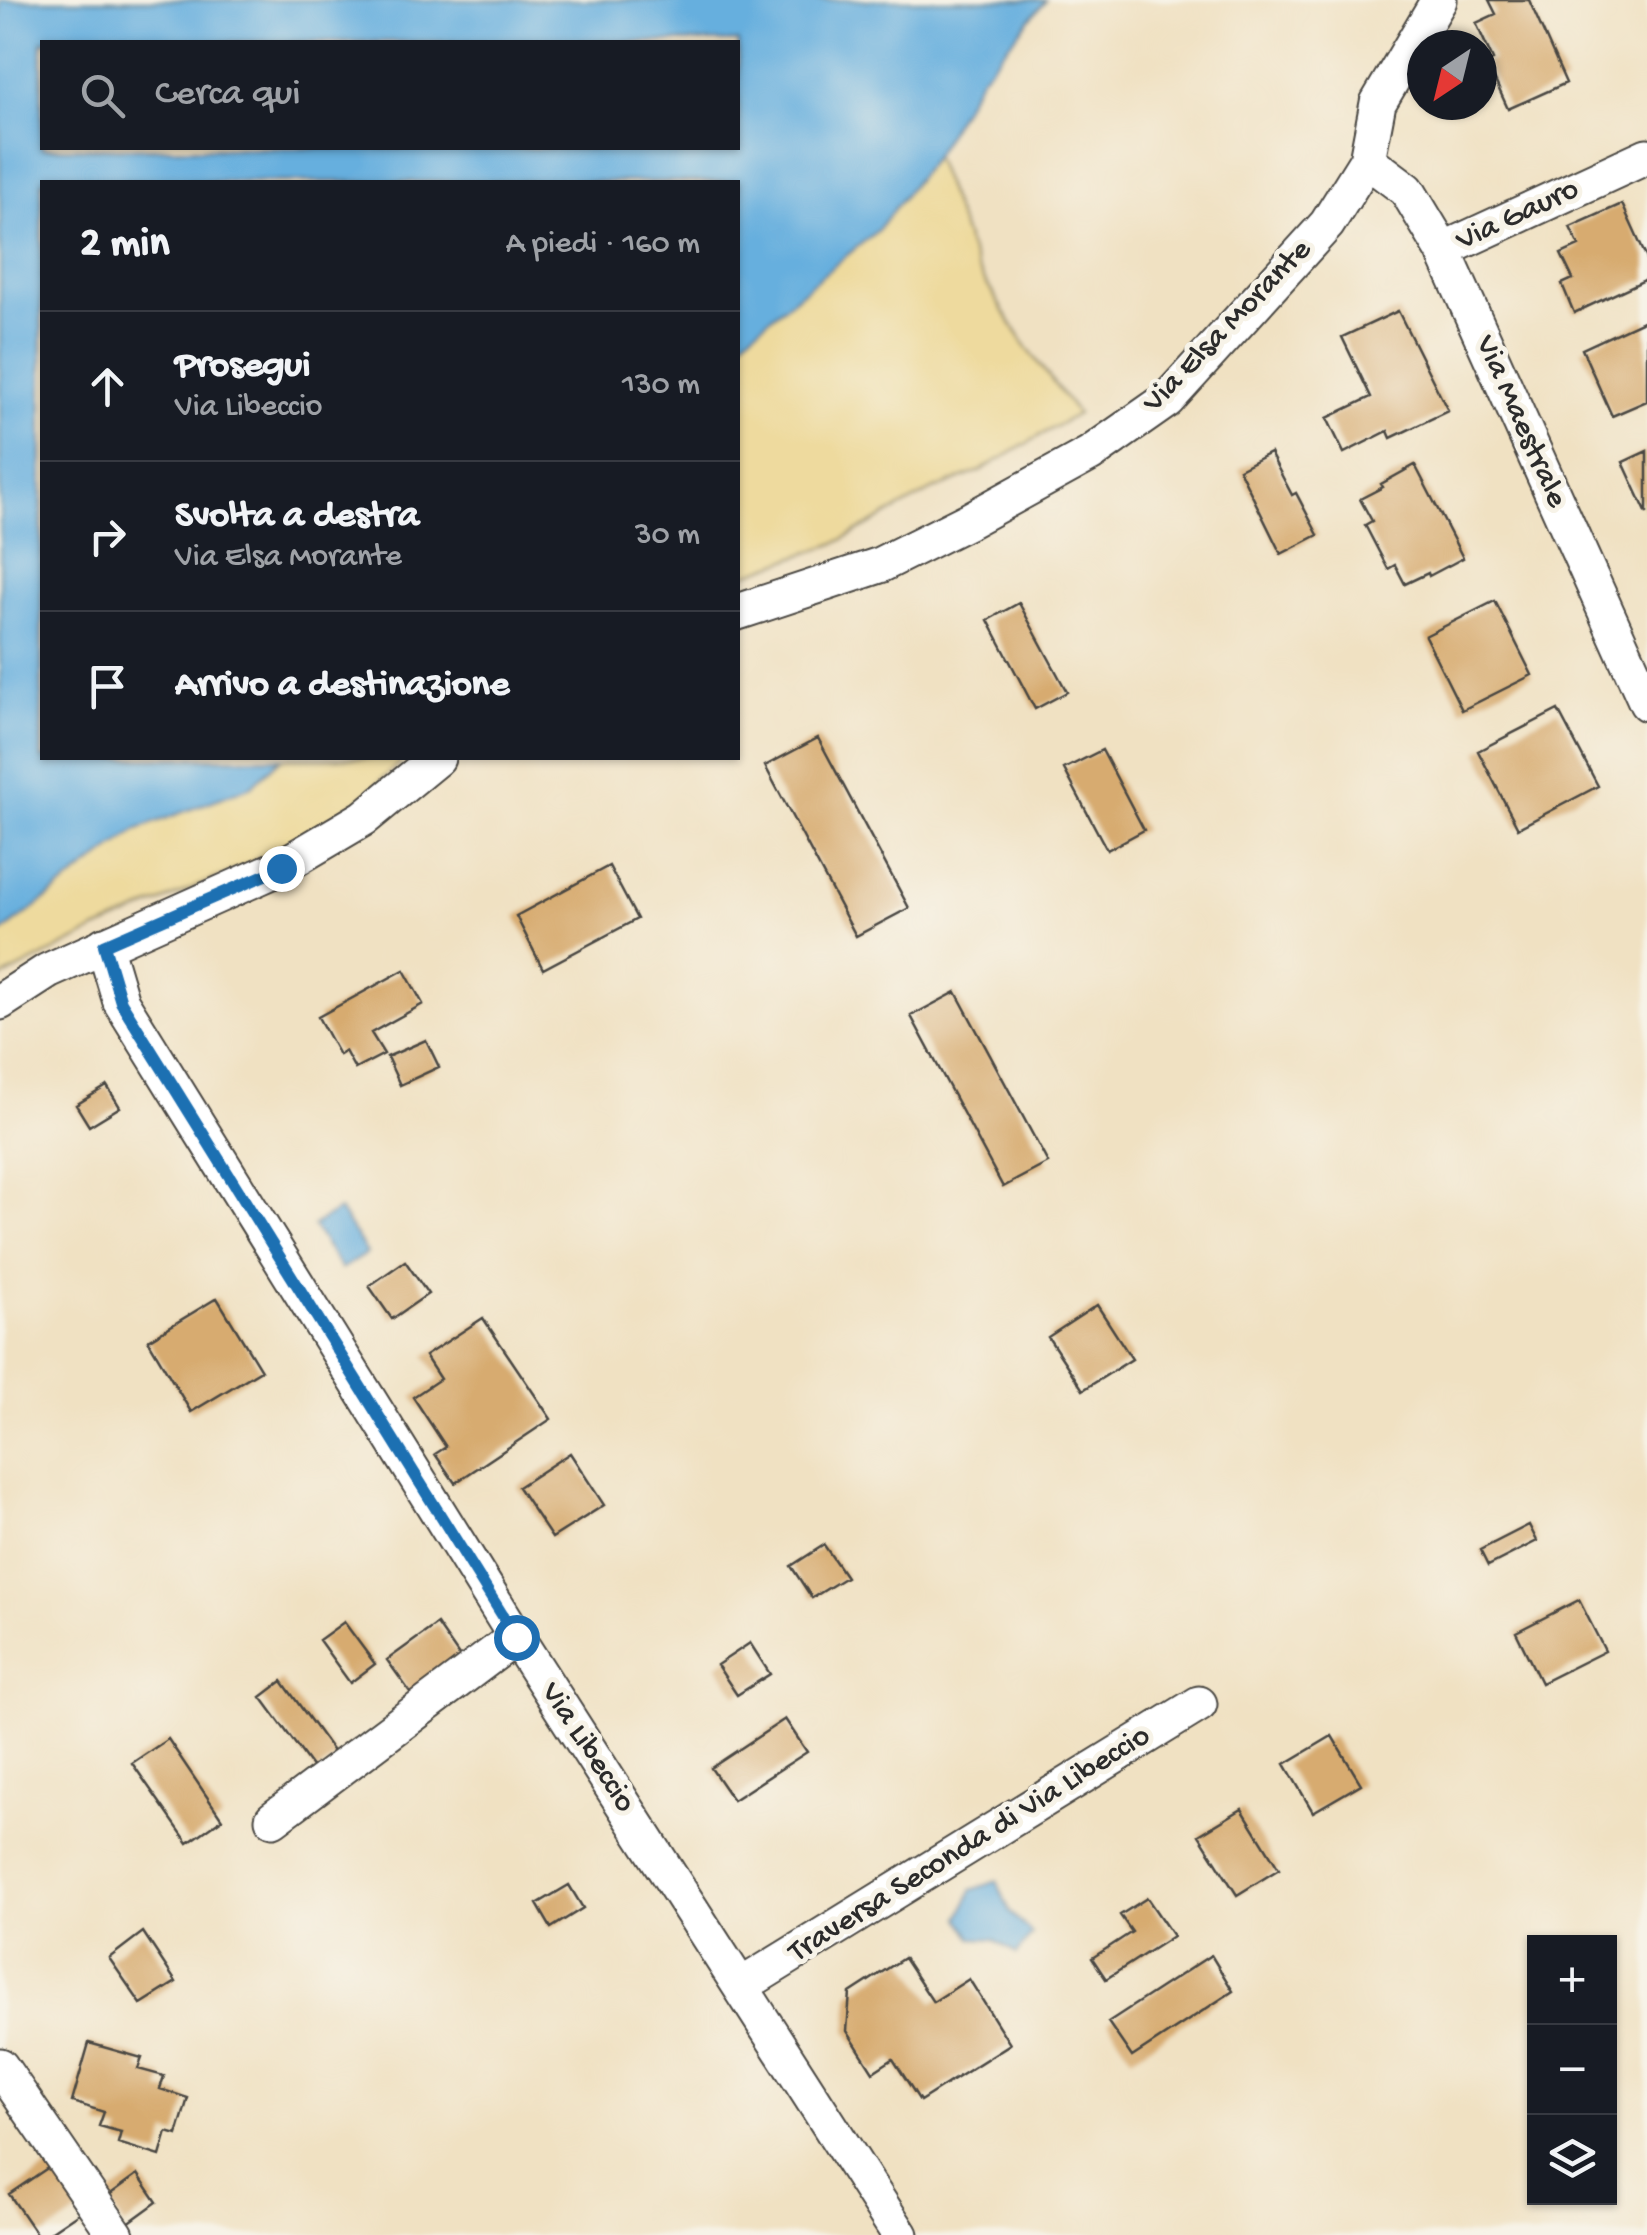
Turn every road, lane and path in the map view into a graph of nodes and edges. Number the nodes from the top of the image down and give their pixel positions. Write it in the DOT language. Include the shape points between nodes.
graph roads {
  1 [pos="1438,0"];
  2 [pos="1647,156"];
  3 [pos="1366,160"];
  4 [pos="1444,250"];
  5 [pos="740,611"];
  6 [pos="1646,699"];
  7 [pos="435,760"];
  8 [pos="104,945"];
  9 [pos="0,1002"];
  10 [pos="516,1637"];
  11 [pos="1199,1704"];
  12 [pos="274,1819"];
  13 [pos="741,1986"];
  14 [pos="0,2066"];
  15 [pos="116,2235"];
  16 [pos="900,2235"];
  1 -- 3 [label="street, Via Elsa Morante" via="1378,103"];
  2 -- 4 [label="street, Via Gauro"];
  3 -- 4 [label="street, Via Maestrale" via="1407,190"];
  3 -- 5 [label="street, Via Elsa Morante" via="1327,224 1168,400 1090,454 880,565"];
  4 -- 6 [label="street, Via Maestrale"];
  7 -- 8 [label="street" via="364,818 281,868"];
  8 -- 9 [label="street"];
  8 -- 10 [label="street, Via Libeccio" via="121,1002"];
  10 -- 12 [label="street"];
  10 -- 13 [label="street, Via Libeccio"];
  11 -- 13 [label="street, Traversa Seconda di Via Libeccio"];
  13 -- 16 [label="street, Via Libeccio"];
  14 -- 15 [label="street"];
}
